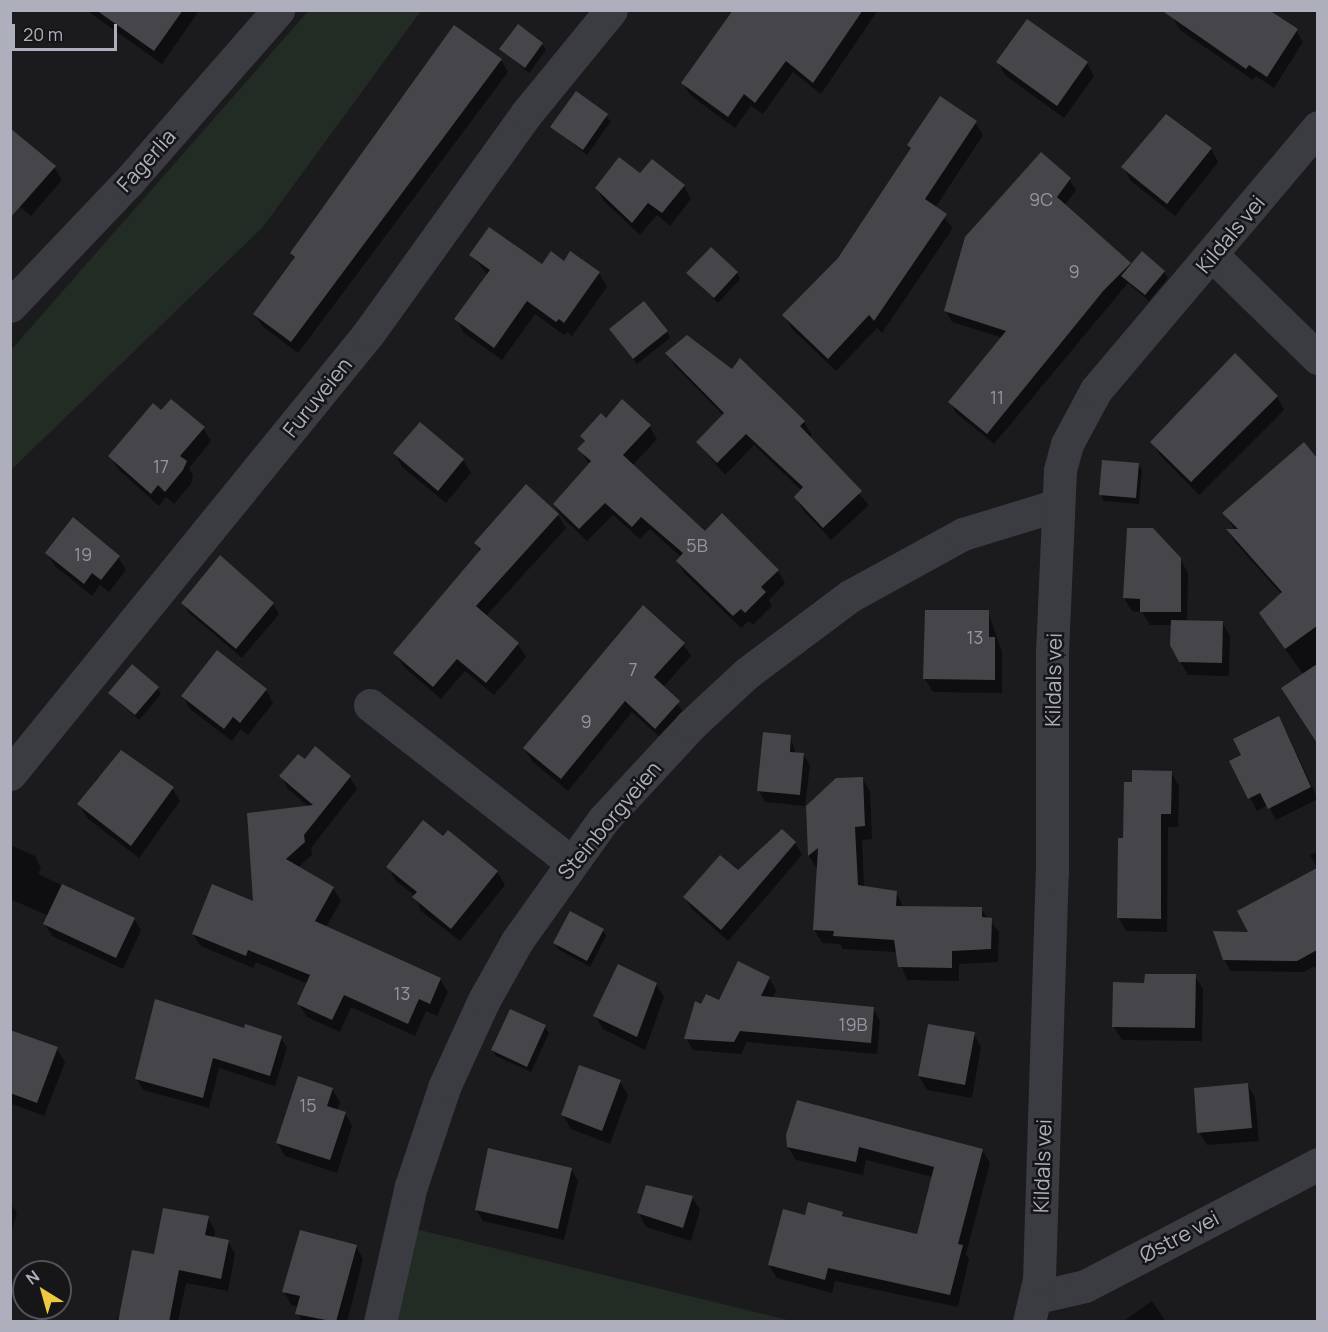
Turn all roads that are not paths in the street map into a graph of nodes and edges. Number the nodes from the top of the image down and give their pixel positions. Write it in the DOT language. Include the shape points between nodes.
graph roads {
  1 [pos="278,10"];
  2 [pos="611,10"];
  3 [pos="1317,127"];
  4 [pos="1212,255"];
  5 [pos="10,306"];
  6 [pos="1317,358"];
  7 [pos="1058,506"];
  8 [pos="370,705"];
  9 [pos="10,774"];
  10 [pos="571,862"];
  11 [pos="1317,1164"];
  12 [pos="1033,1309"];
  13 [pos="380,1322"];
  1 -- 5 [label="street, Fagerlia" via="129,181"];
  2 -- 9 [label="street, Furuveien" via="526,114 368,334"];
  3 -- 4 [label="street, Kildals vei"];
  4 -- 6 [label="street"];
  4 -- 7 [label="street, Kildals vei" via="1096,390 1067,444 1060,470"];
  7 -- 10 [label="street, Steinborgveien" via="963,534 850,596 777,648 691,725 603,820"];
  7 -- 12 [label="street, Kildals vei" via="1052,653 1050,926"];
  8 -- 10 [label="street"];
  10 -- 13 [label="street, Steinborgveien" via="517,941 484,1000 445,1085 411,1186"];
  11 -- 12 [label="street, Østre vei" via="1085,1286"];
}
